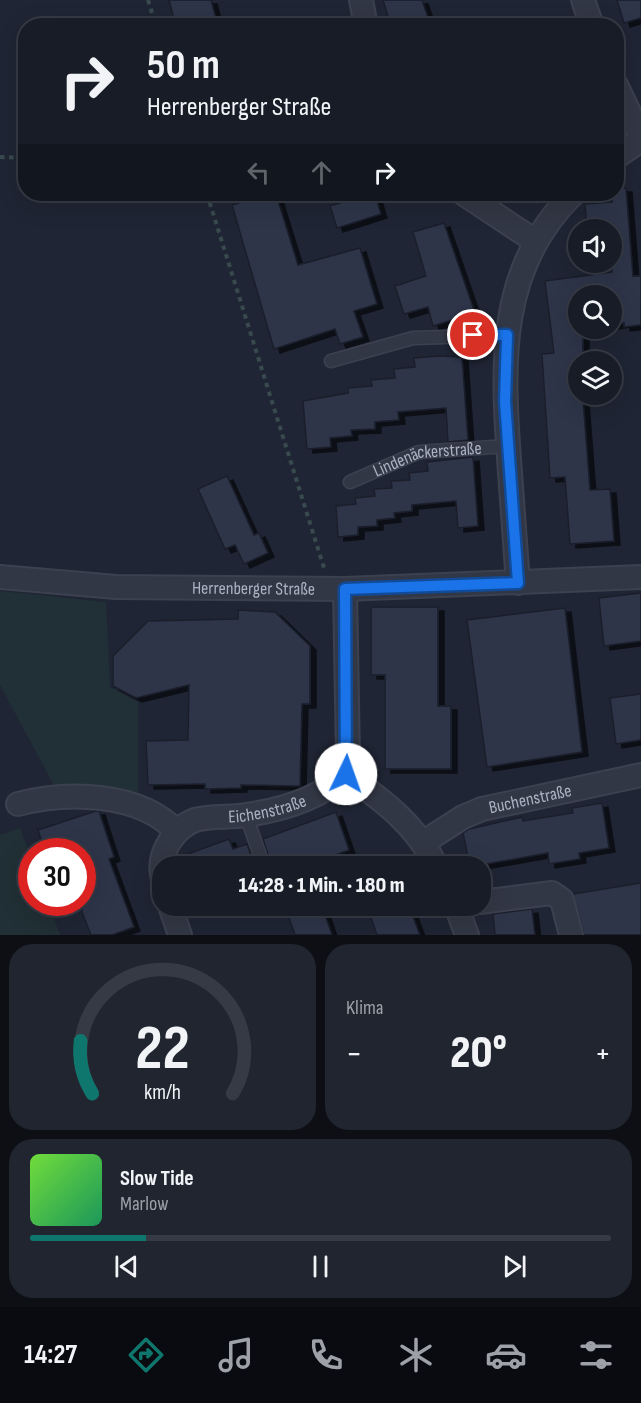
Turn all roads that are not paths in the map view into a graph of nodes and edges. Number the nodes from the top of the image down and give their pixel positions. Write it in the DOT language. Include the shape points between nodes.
graph roads {
  1 [pos="361,0"];
  2 [pos="583,0"];
  3 [pos="364,18"];
  4 [pos="589,18"];
  5 [pos="624,102"];
  6 [pos="641,139"];
  7 [pos="624,151"];
  8 [pos="475,201"];
  9 [pos="566,201"];
  10 [pos="535,241"];
  11 [pos="507,335"];
  12 [pos="331,361"];
  13 [pos="508,446"];
  14 [pos="350,482"];
  15 [pos="641,577"];
  16 [pos="0,578"];
  17 [pos="518,583"];
  18 [pos="338,588"];
  19 [pos="346,774"];
  20 [pos="641,775"];
  21 [pos="18,804"];
  22 [pos="246,815"];
  23 [pos="177,832"];
  24 [pos="424,842"];
  25 [pos="164,856"];
  26 [pos="260,856"];
  27 [pos="431,856"];
  28 [pos="491,901"];
  29 [pos="173,916"];
  30 [pos="460,916"];
  31 [pos="180,935"];
  32 [pos="467,935"];
  33 [pos="571,935"];
  1 -- 3 [label="street"];
  2 -- 4 [label="street"];
  5 -- 6 [label="street"];
  6 -- 7 [label="street"];
  8 -- 10 [label="street"];
  9 -- 10 [label="street, Lindenäckerstraße"];
  10 -- 11 [label="street, Lindenäckerstraße" via="512,304"];
  11 -- 12 [label="lane" via="413,338"];
  11 -- 13 [label="street, Lindenäckerstraße"];
  13 -- 14 [label="lane, Lindenäckerstraße" via="419,452"];
  13 -- 17 [label="street, Lindenäckerstraße"];
  15 -- 17 [label="street, Herrenberger Straße"];
  16 -- 18 [label="street, Herrenberger Straße" via="116,587"];
  17 -- 18 [label="street, Herrenberger Straße"];
  18 -- 19 [label="street"];
  19 -- 22 [label="street, Eichenstraße" via="314,797"];
  19 -- 24 [label="street" via="403,818"];
  20 -- 24 [label="street, Buchenstraße" via="482,809"];
  21 -- 23 [label="street" via="52,796 114,801 149,811"];
  22 -- 23 [label="street, Eichenstraße" via="197,820"];
  22 -- 26 [label="lane"];
  23 -- 25 [label="street"];
  24 -- 27 [label="street"];
  28 -- 33 [label="street" via="552,893 562,900"];
  29 -- 31 [label="street"];
  30 -- 32 [label="street"];
}
